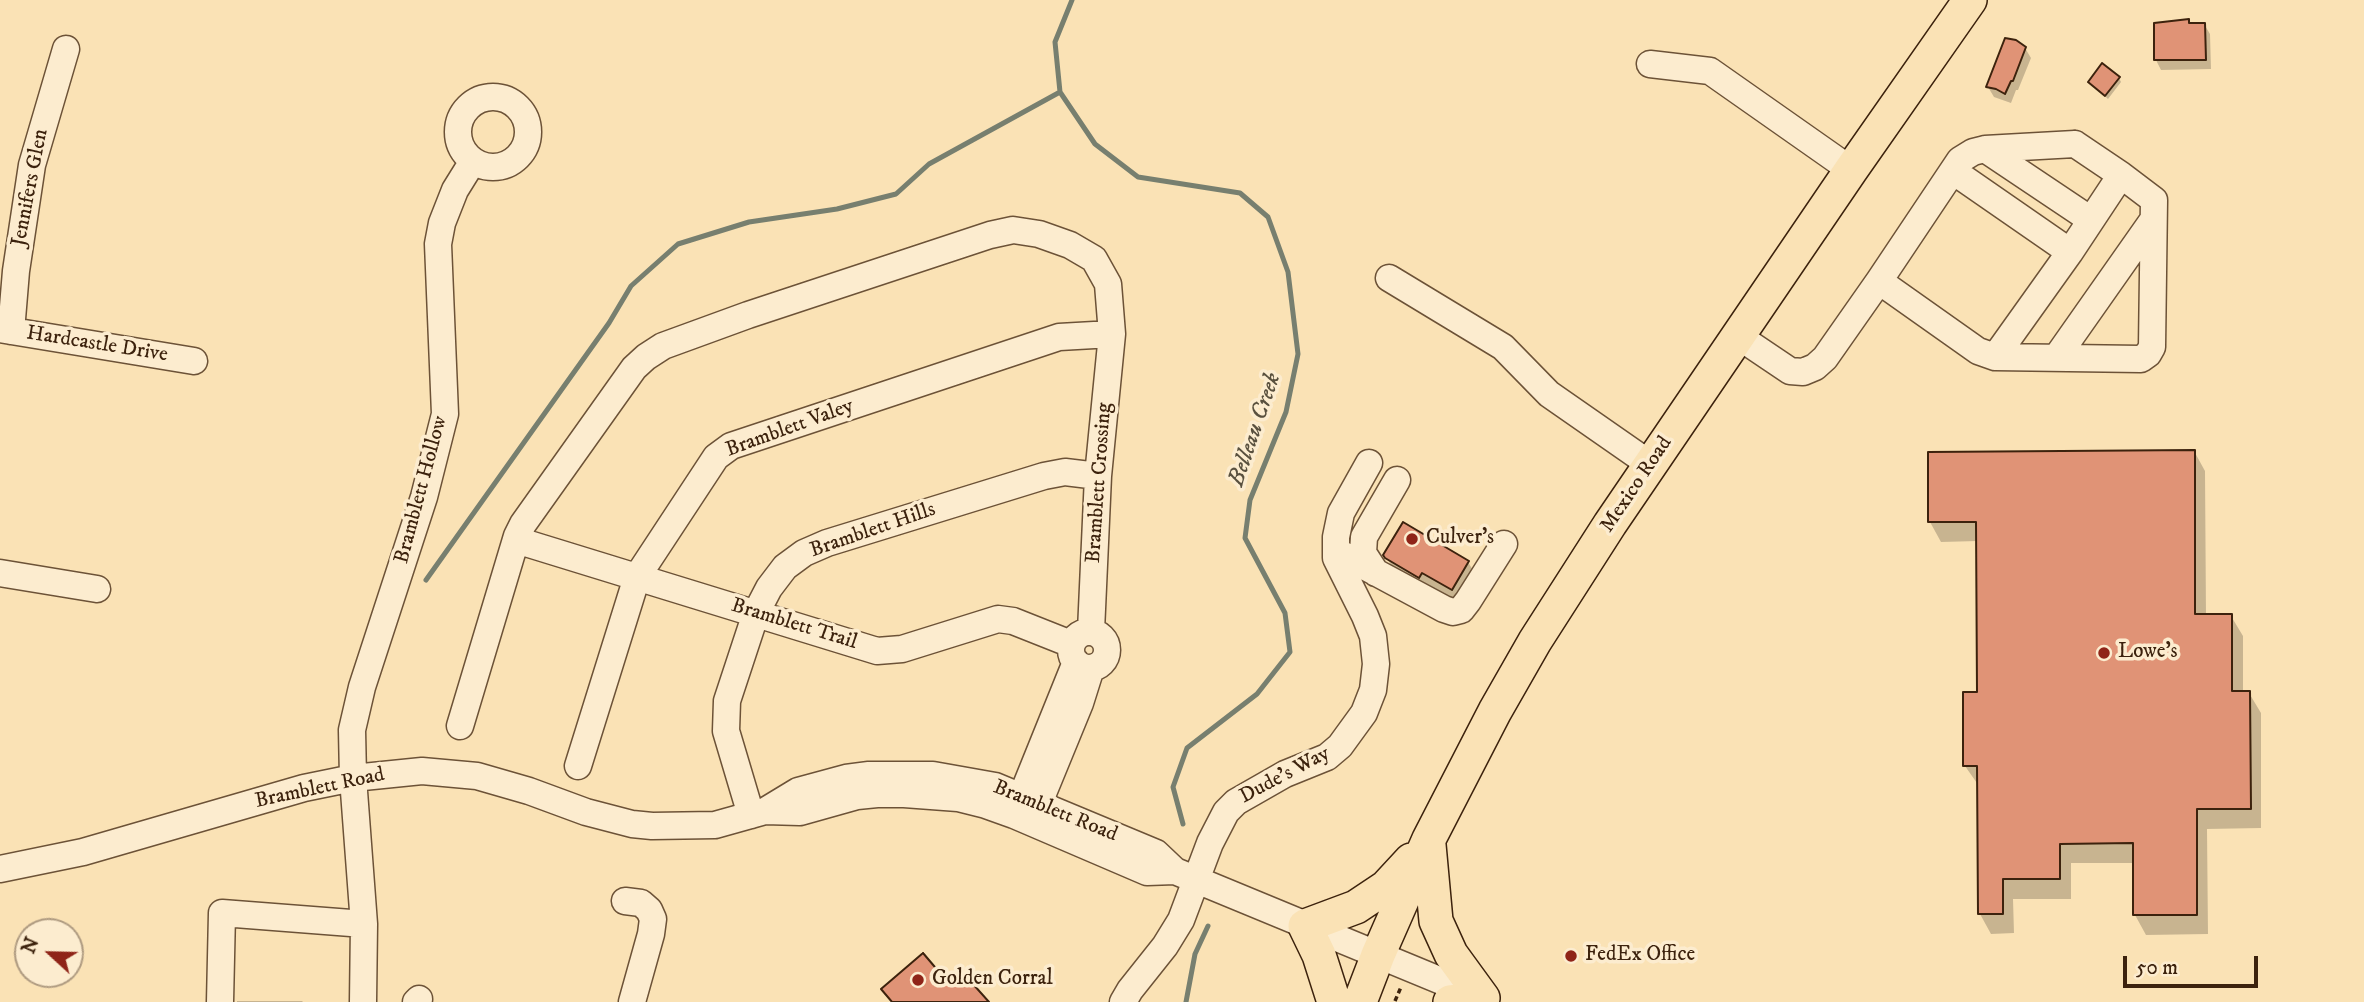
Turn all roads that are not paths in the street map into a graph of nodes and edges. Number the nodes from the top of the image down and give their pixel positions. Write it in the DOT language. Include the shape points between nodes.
graph roads {
  1 [pos="1970,0"];
  2 [pos="66,49"];
  3 [pos="1650,64"];
  4 [pos="1985,149"];
  5 [pos="473,162"];
  6 [pos="1851,170"];
  7 [pos="1953,170"];
  8 [pos="2121,175"];
  9 [pos="2091,220"];
  10 [pos="2153,220"];
  11 [pos="2070,252"];
  12 [pos="1389,278"];
  13 [pos="1879,281"];
  14 [pos="6,330"];
  15 [pos="1112,334"];
  16 [pos="1738,337"];
  17 [pos="1995,357"];
  18 [pos="2056,358"];
  19 [pos="194,361"];
  20 [pos="1369,463"];
  21 [pos="1651,465"];
  22 [pos="1098,476"];
  23 [pos="1397,480"];
  24 [pos="516,540"];
  25 [pos="1504,544"];
  26 [pos="1336,551"];
  27 [pos="0,573"];
  28 [pos="1377,573"];
  29 [pos="636,577"];
  30 [pos="97,589"];
  31 [pos="756,613"];
  32 [pos="1082,651"];
  33 [pos="460,726"];
  34 [pos="578,766"];
  35 [pos="353,778"];
  36 [pos="1026,809"];
  37 [pos="758,813"];
  38 [pos="1429,839"];
  39 [pos="0,869"];
  40 [pos="1186,876"];
  41 [pos="625,901"];
  42 [pos="364,923"];
  43 [pos="1305,926"];
  44 [pos="1378,955"];
  45 [pos="1488,1000"];
  46 [pos="220,1002"];
  47 [pos="363,1002"];
  48 [pos="632,1002"];
  49 [pos="1124,1002"];
  50 [pos="1334,1002"];
  51 [pos="1360,1002"];
  52 [pos="1450,1002"];
  1 -- 6 [label="main road, Mexico Road"];
  2 -- 14 [label="street, Jennifers Glen" via="32,165"];
  3 -- 6 [label="street" via="1710,71"];
  4 -- 7 [label="street" via="1960,160"];
  4 -- 8 [label="street" via="2075,144"];
  4 -- 9 [label="street"];
  5 -- 35 [label="street, Bramblett Hollow" via="456,190 438,244 445,414 424,497 362,687 352,730"];
  6 -- 16 [label="main road, Mexico Road"];
  7 -- 11 [label="street"];
  7 -- 13 [label="street"];
  8 -- 9 [label="street"];
  8 -- 10 [label="street" via="2154,200"];
  9 -- 11 [label="street"];
  10 -- 18 [label="street"];
  10 -- 18 [label="street" via="2152,347 2148,354 2141,359"];
  11 -- 17 [label="street"];
  12 -- 21 [label="street" via="1503,347 1549,394"];
  13 -- 16 [label="street" via="1825,358 1803,372 1790,371"];
  13 -- 17 [label="street" via="1978,351"];
  14 -- 19 [label="street, Hardcastle Drive"];
  15 -- 22 [label="street, Bramblett Crossing"];
  15 -- 24 [label="street, Bramblett Crossing" via="1108,284 1094,259 1059,241 1013,230 748,315 663,346 634,368"];
  15 -- 29 [label="street, Bramblett Valey" via="1059,337 731,446 705,470"];
  16 -- 21 [label="main road, Mexico Road"];
  17 -- 18 [label="street"];
  20 -- 26 [label="street, Dude's Way" via="1341,513"];
  21 -- 38 [label="main road, Mexico Road" via="1535,641"];
  22 -- 31 [label="street, Bramblett Hills" via="1065,472 1044,476 804,552 785,567"];
  22 -- 32 [label="street, Bramblett Crossing"];
  23 -- 28 [label="street" via="1364,537 1363,553"];
  24 -- 29 [label="street, Bramblett Trail"];
  24 -- 33 [label="street, Bramblett Crossing"];
  25 -- 28 [label="street" via="1461,610 1453,612"];
  26 -- 28 [label="street"];
  26 -- 40 [label="street, Dude's Way" via="1373,636 1373,690 1364,713 1326,757 1285,774 1231,807"];
  27 -- 30 [label="street"];
  29 -- 31 [label="street, Bramblett Trail"];
  29 -- 34 [label="street, Bramblett Valey"];
  31 -- 32 [label="street, Bramblett Trail" via="877,651 902,649 999,619"];
  31 -- 37 [label="street, Bramblett Hills" via="725,718"];
  32 -- 36 [label="street, Bramblett Crossing" via="1080,703"];
  35 -- 37 [label="street, Bramblett Road" via="422,771 477,775 586,812 642,825 715,825"];
  35 -- 39 [label="street, Bramblett Road" via="83,852"];
  35 -- 42 [label="street, Bramblett Hollow"];
  36 -- 37 [label="street, Bramblett Road" via="904,794 857,796 800,812"];
  36 -- 40 [label="street, Bramblett Road" via="1147,872"];
  38 -- 43 [label="main road" via="1386,887 1356,907"];
  38 -- 44 [label="main road, Mexico Road"];
  38 -- 45 [label="main road" via="1436,921 1451,954"];
  40 -- 43 [label="street, Bramblett Road"];
  40 -- 49 [label="street, Dude's Way" via="1181,920"];
  41 -- 48 [label="street" via="641,903 653,919"];
  42 -- 46 [label="street" via="222,913"];
  42 -- 47 [label="street, Bramblett Hollow"];
  43 -- 44 [label="street, Bramblett Road"];
  43 -- 50 [label="main road"];
  44 -- 45 [label="street, Bramblett Road"];
  44 -- 51 [label="main road, Mexico Road"];
  45 -- 52 [label="main road"];
}
